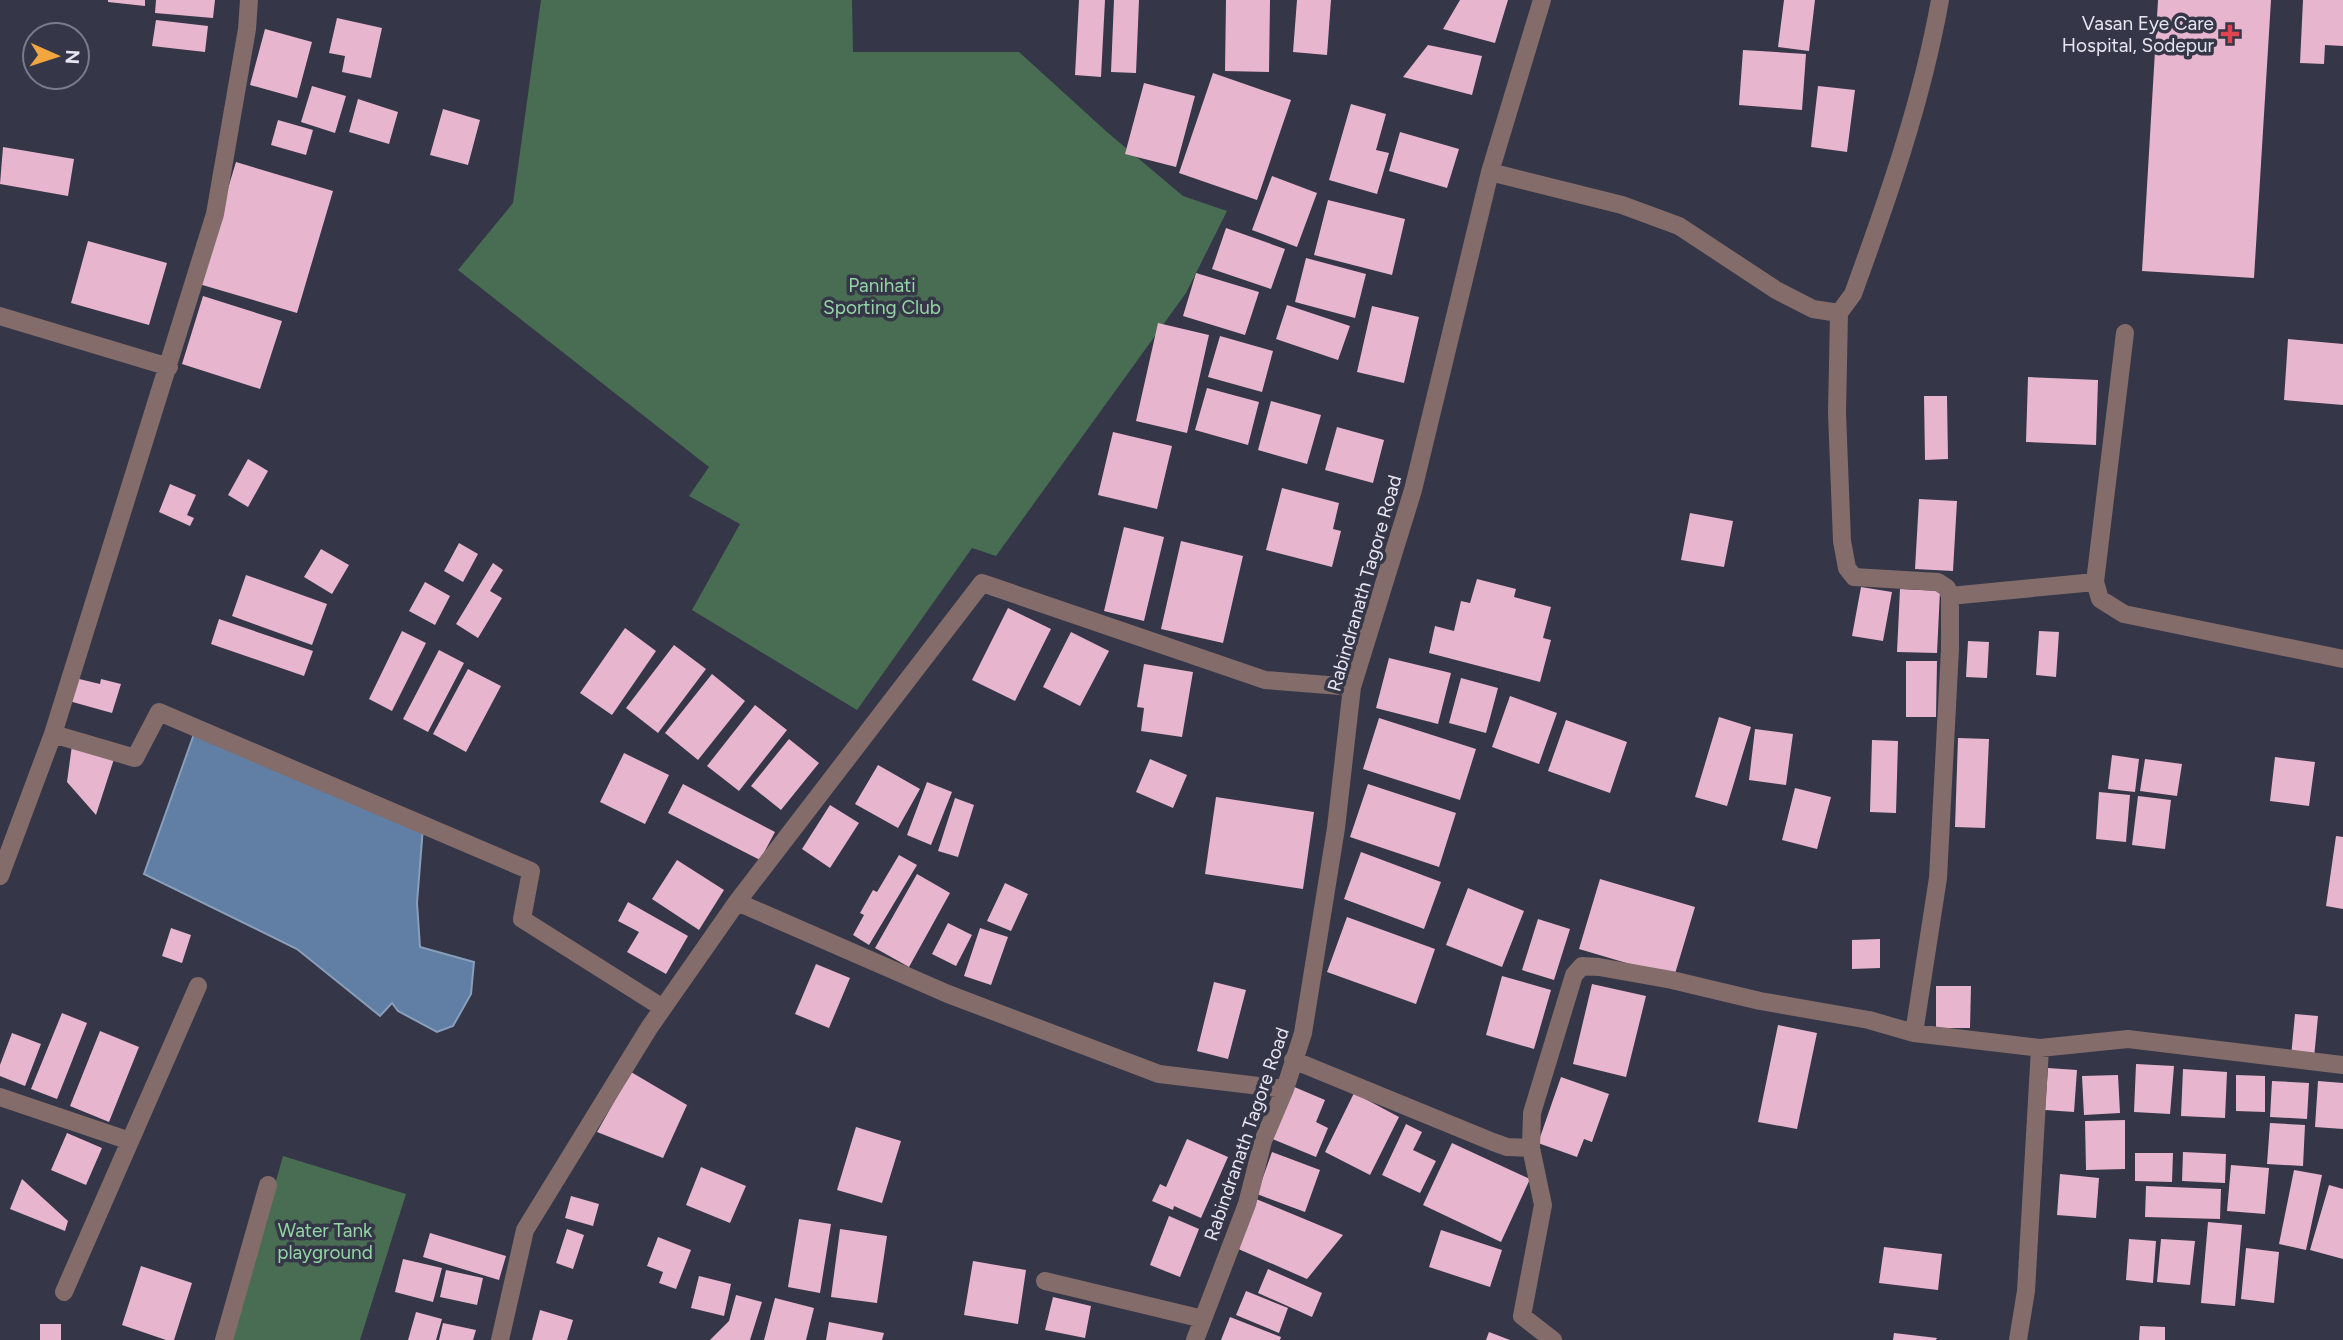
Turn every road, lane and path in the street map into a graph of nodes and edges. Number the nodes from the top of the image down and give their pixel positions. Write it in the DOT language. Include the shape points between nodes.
graph roads {
  1 [pos="249,0"];
  2 [pos="1542,0"];
  3 [pos="1940,0"];
  4 [pos="1490,172"];
  5 [pos="1839,313"];
  6 [pos="0,316"];
  7 [pos="2125,332"];
  8 [pos="169,367"];
  9 [pos="2095,582"];
  10 [pos="1950,596"];
  11 [pos="2343,659"];
  12 [pos="1352,687"];
  13 [pos="53,734"];
  14 [pos="0,876"];
  15 [pos="737,902"];
  16 [pos="198,986"];
  17 [pos="663,1008"];
  18 [pos="1914,1034"];
  19 [pos="2040,1048"];
  20 [pos="1293,1060"];
  21 [pos="2343,1066"];
  22 [pos="1285,1089"];
  23 [pos="0,1097"];
  24 [pos="130,1141"];
  25 [pos="1531,1149"];
  26 [pos="268,1185"];
  27 [pos="1045,1281"];
  28 [pos="64,1292"];
  29 [pos="1203,1320"];
  30 [pos="223,1340"];
  31 [pos="500,1340"];
  32 [pos="1195,1340"];
  33 [pos="1553,1340"];
  34 [pos="2018,1340"];
  1 -- 8 [label="street" via="215,214"];
  2 -- 4 [label="street, Rabindranath Tagore Road"];
  3 -- 5 [label="street" via="1914,115 1853,294"];
  4 -- 5 [label="street" via="1622,205 1679,226 1776,290 1813,309"];
  4 -- 12 [label="street, Rabindranath Tagore Road" via="1413,490"];
  5 -- 10 [label="street" via="1837,413 1847,568 1854,577 1938,582"];
  6 -- 8 [label="street"];
  7 -- 9 [label="street"];
  8 -- 13 [label="street"];
  9 -- 10 [label="street"];
  9 -- 11 [label="street" via="2100,599 2124,614"];
  10 -- 18 [label="street" via="1938,878"];
  12 -- 15 [label="street" via="1265,680 982,583"];
  12 -- 20 [label="street, Rabindranath Tagore Road" via="1336,828 1303,1033"];
  13 -- 14 [label="street"];
  13 -- 17 [label="street" via="135,758 159,712 531,871 523,919"];
  15 -- 17 [label="street"];
  15 -- 22 [label="street" via="948,994 1159,1074"];
  16 -- 24 [label="street"];
  17 -- 31 [label="street" via="525,1230"];
  18 -- 19 [label="street"];
  18 -- 25 [label="street" via="1869,1020 1582,966 1574,975 1532,1113"];
  19 -- 21 [label="street" via="2128,1039"];
  19 -- 34 [label="street" via="2026,1291"];
  20 -- 22 [label="street, Rabindranath Tagore Road"];
  20 -- 25 [label="street" via="1493,1143"];
  22 -- 29 [label="street, Rabindranath Tagore Road"];
  23 -- 24 [label="street"];
  24 -- 28 [label="street"];
  25 -- 33 [label="street" via="1543,1205 1521,1316"];
  26 -- 30 [label="street"];
  27 -- 29 [label="street"];
  29 -- 32 [label="street, Rabindranath Tagore Road"];
}
